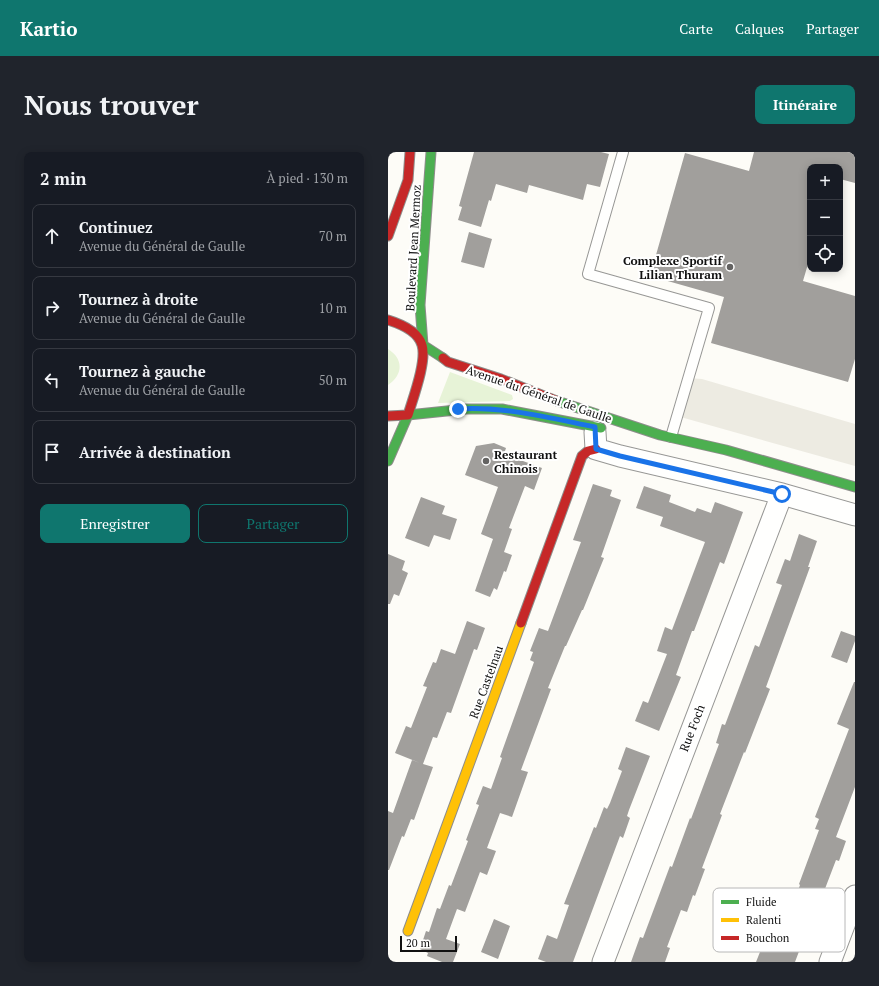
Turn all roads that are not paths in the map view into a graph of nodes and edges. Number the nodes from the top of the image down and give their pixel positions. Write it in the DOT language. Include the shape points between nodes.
graph roads {
  1 [pos="410,152"];
  2 [pos="432,152"];
  3 [pos="623,152"];
  4 [pos="389,231"];
  5 [pos="388,320"];
  6 [pos="423,345"];
  7 [pos="408,415"];
  8 [pos="388,416"];
  9 [pos="595,427"];
  10 [pos="660,435"];
  11 [pos="671,437"];
  12 [pos="596,449"];
  13 [pos="388,461"];
  14 [pos="855,487"];
  15 [pos="782,494"];
  16 [pos="855,515"];
  17 [pos="855,896"];
  18 [pos="845,922"];
  19 [pos="408,931"];
  20 [pos="834,952"];
  21 [pos="603,962"];
  22 [pos="830,962"];
  1 -- 4 [label="main road, Boulevard Jean Mermoz" via="408,180"];
  2 -- 6 [label="main road, Boulevard Jean Mermoz" via="420,306"];
  3 -- 11 [label="lane" via="588,274 709,308"];
  5 -- 6 [label="main road, Boulevard Jean Mermoz" via="402,324 412,331"];
  6 -- 7 [label="main road, Boulevard Jean Mermoz" via="422,365"];
  6 -- 10 [label="main road, Avenue du Général de Gaulle" via="448,362"];
  7 -- 8 [label="main road"];
  7 -- 9 [label="main road, Avenue du Général de Gaulle" via="473,408 502,410"];
  7 -- 13 [label="main road, Boulevard Jean Mermoz"];
  9 -- 10 [label="main road, Avenue du Général de Gaulle"];
  9 -- 12 [label="street, Avenue du Général de Gaulle"];
  10 -- 11 [label="main road, Avenue du Général de Gaulle"];
  11 -- 14 [label="main road, Avenue du Général de Gaulle"];
  12 -- 15 [label="street"];
  12 -- 19 [label="main road, Rue Castelnau" via="582,456"];
  15 -- 16 [label="street"];
  15 -- 21 [label="street, Rue Foch"];
  17 -- 18 [label="street"];
  20 -- 22 [label="street"];
}
